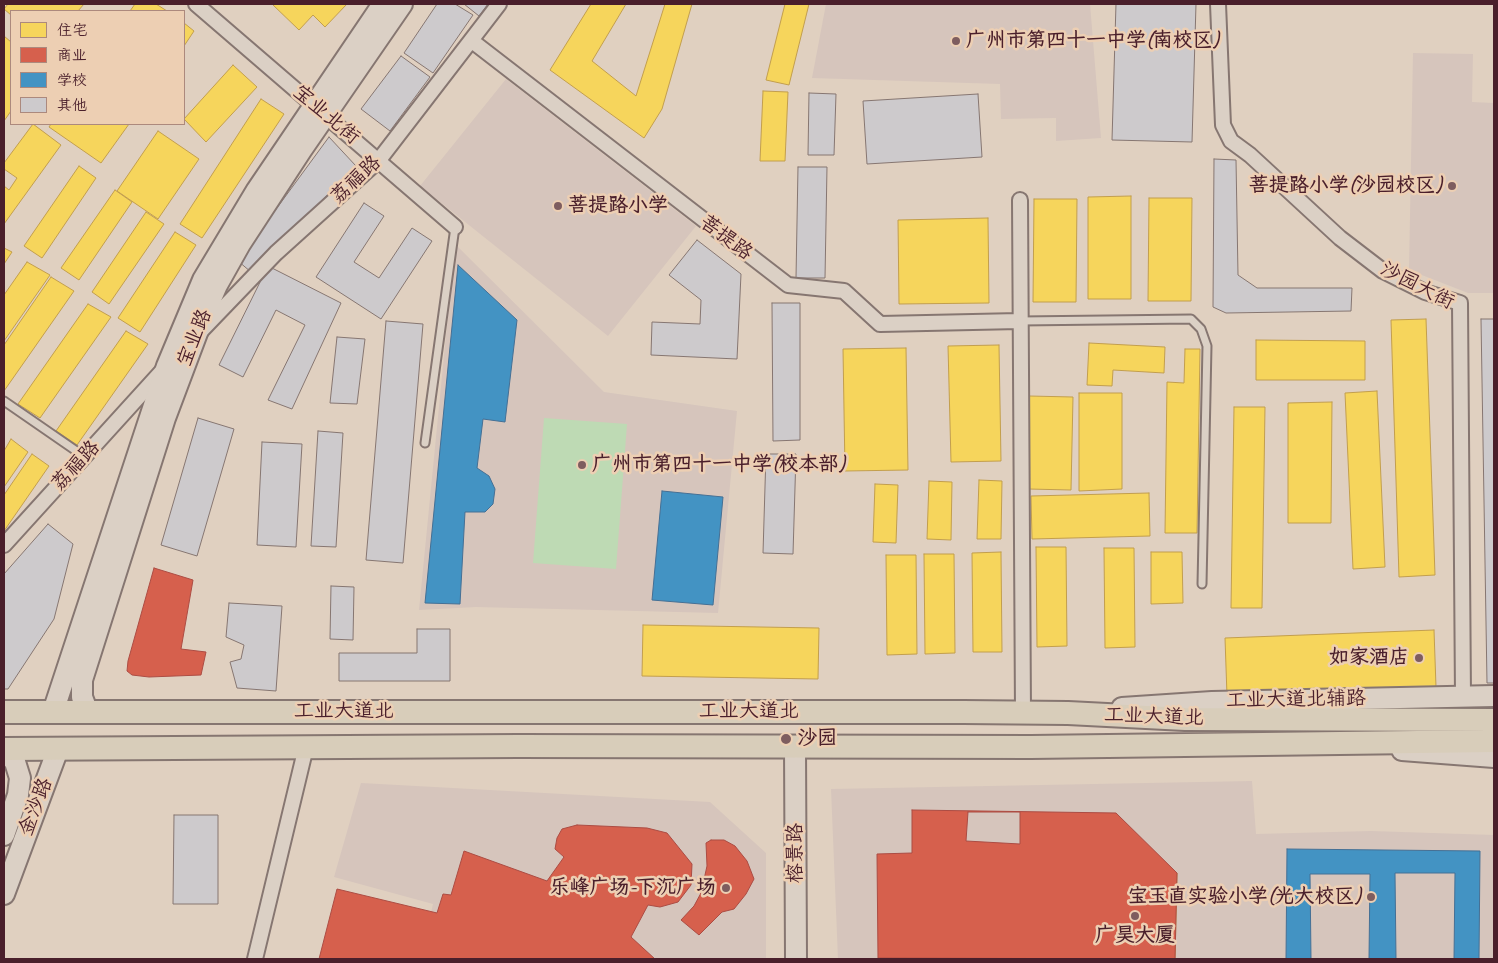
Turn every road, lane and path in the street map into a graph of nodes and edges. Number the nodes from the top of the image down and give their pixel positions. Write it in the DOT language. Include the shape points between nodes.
graph roads {
  1 [pos="196,4"];
  2 [pos="383,4"];
  3 [pos="402,4"];
  4 [pos="499,4"];
  5 [pos="1218,4"];
  6 [pos="472,41"];
  7 [pos="320,110"];
  8 [pos="379,160"];
  9 [pos="1020,200"];
  10 [pos="455,227"];
  11 [pos="1020,321"];
  12 [pos="194,338"];
  13 [pos="167,366"];
  14 [pos="4,401"];
  15 [pos="425,443"];
  16 [pos="85,457"];
  17 [pos="4,544"];
  18 [pos="1202,584"];
  19 [pos="1494,696"];
  20 [pos="1463,697"];
  21 [pos="4,712"];
  22 [pos="53,712"];
  23 [pos="1023,712"];
  24 [pos="88,713"];
  25 [pos="1068,713"];
  26 [pos="1494,720"];
  27 [pos="1494,741"];
  28 [pos="1344,742"];
  29 [pos="306,747"];
  30 [pos="795,747"];
  31 [pos="58,749"];
  32 [pos="4,750"];
  33 [pos="1494,757"];
  34 [pos="4,835"];
  35 [pos="4,894"];
  36 [pos="255,959"];
  37 [pos="796,959"];
  1 -- 7 [label="street, 宝业北街"];
  2 -- 7 [label="main road, 宝业路"];
  3 -- 7 [label="main road, 宝业路"];
  4 -- 6 [label="street, 荔福路"];
  5 -- 20 [label="street, 沙园大街" via="1223,125 1231,141 1340,238 1383,271 1425,292 1460,303"];
  6 -- 8 [label="street, 荔福路"];
  6 -- 11 [label="street, 菩提路" via="788,285 844,291 880,324"];
  7 -- 8 [label="street, 宝业北街"];
  7 -- 12 [label="main road, 宝业路" via="217,285"];
  7 -- 13 [label="main road, 宝业路" via="223,244 199,288"];
  8 -- 10 [label="street, 宝业北街"];
  8 -- 12 [label="street, 荔福路" via="276,253"];
  9 -- 11 [label="street"];
  10 -- 15 [label="lane"];
  11 -- 18 [label="lane" via="1190,319 1201,329 1207,346"];
  11 -- 23 [label="street"];
  12 -- 24 [label="main road, 宝业路" via="165,418 82,680 82,697"];
  13 -- 16 [label="street, 荔福路"];
  13 -- 22 [label="main road, 宝业路"];
  14 -- 16 [label="lane"];
  16 -- 17 [label="street, 荔福路"];
  19 -- 20 [label="main road, 工业大道北辅路"];
  20 -- 25 [label="main road, 工业大道北辅路" via="1212,702"];
  21 -- 22 [label="main road, 工业大道北"];
  22 -- 24 [label="main road, 工业大道北"];
  23 -- 24 [label="main road, 工业大道北"];
  23 -- 25 [label="main road, 工业大道北"];
  25 -- 26 [label="main road, 工业大道北" via="1185,720"];
  27 -- 28 [label="main road, 工业大道北"];
  28 -- 30 [label="main road, 工业大道北"];
  28 -- 33 [label="main road"];
  29 -- 30 [label="main road, 工业大道北"];
  29 -- 31 [label="main road, 工业大道北"];
  29 -- 36 [label="street"];
  30 -- 37 [label="main road, 榕景路"];
  31 -- 32 [label="main road, 工业大道北"];
  31 -- 35 [label="main road, 金沙路"];
  32 -- 34 [label="main road, 金沙路" via="15,762 20,778 18,796"];
}
